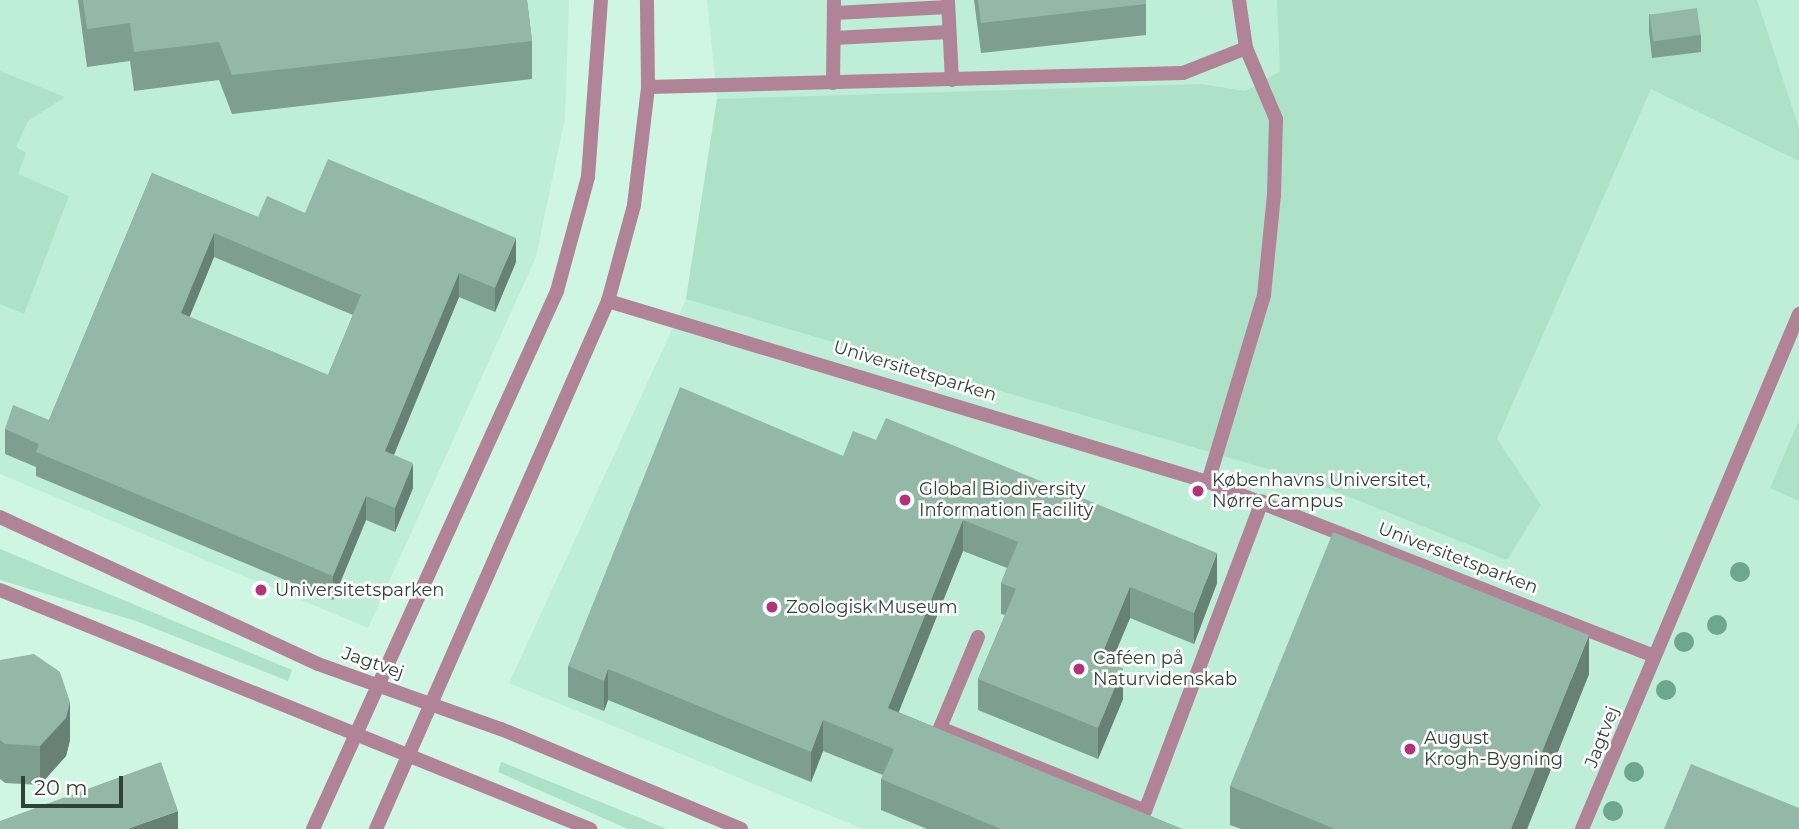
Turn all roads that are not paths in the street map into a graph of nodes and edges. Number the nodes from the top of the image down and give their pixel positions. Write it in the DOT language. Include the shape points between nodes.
graph roads {
  1 [pos="601,0"];
  2 [pos="647,0"];
  3 [pos="1239,0"];
  4 [pos="948,4"];
  5 [pos="834,6"];
  6 [pos="949,32"];
  7 [pos="834,38"];
  8 [pos="1246,48"];
  9 [pos="952,80"];
  10 [pos="833,83"];
  11 [pos="649,87"];
  12 [pos="608,301"];
  13 [pos="1799,314"];
  14 [pos="1208,482"];
  15 [pos="1262,501"];
  16 [pos="0,517"];
  17 [pos="0,590"];
  18 [pos="978,637"];
  19 [pos="1654,656"];
  20 [pos="379,687"];
  21 [pos="432,704"];
  22 [pos="358,732"];
  23 [pos="409,755"];
  24 [pos="313,829"];
  25 [pos="376,829"];
  26 [pos="590,829"];
  27 [pos="741,829"];
  28 [pos="1582,829"];
  1 -- 20 [label="street" via="598,101 573,241"];
  2 -- 11 [label="street"];
  3 -- 8 [label="street"];
  4 -- 5 [label="street"];
  4 -- 6 [label="street"];
  5 -- 7 [label="street"];
  6 -- 7 [label="street"];
  6 -- 9 [label="street"];
  7 -- 10 [label="street"];
  8 -- 9 [label="street" via="1183,73"];
  8 -- 14 [label="street" via="1276,119 1274,195 1264,295"];
  9 -- 10 [label="street"];
  10 -- 11 [label="street"];
  11 -- 12 [label="street" via="634,205"];
  12 -- 14 [label="street, Universitetsparken"];
  12 -- 21 [label="street"];
  13 -- 19 [label="street, Jagtvej"];
  14 -- 15 [label="street, Universitetsparken"];
  15 -- 18 [label="street" via="1145,811 940,729"];
  15 -- 19 [label="street, Universitetsparken"];
  16 -- 20 [label="street, Jagtvej"];
  17 -- 22 [label="street"];
  19 -- 28 [label="street, Jagtvej"];
  20 -- 21 [label="street, Jagtvej"];
  20 -- 22 [label="street"];
  21 -- 23 [label="street"];
  21 -- 27 [label="street, Jagtvej"];
  22 -- 23 [label="street"];
  22 -- 24 [label="street"];
  23 -- 25 [label="street"];
  23 -- 26 [label="street"];
}
